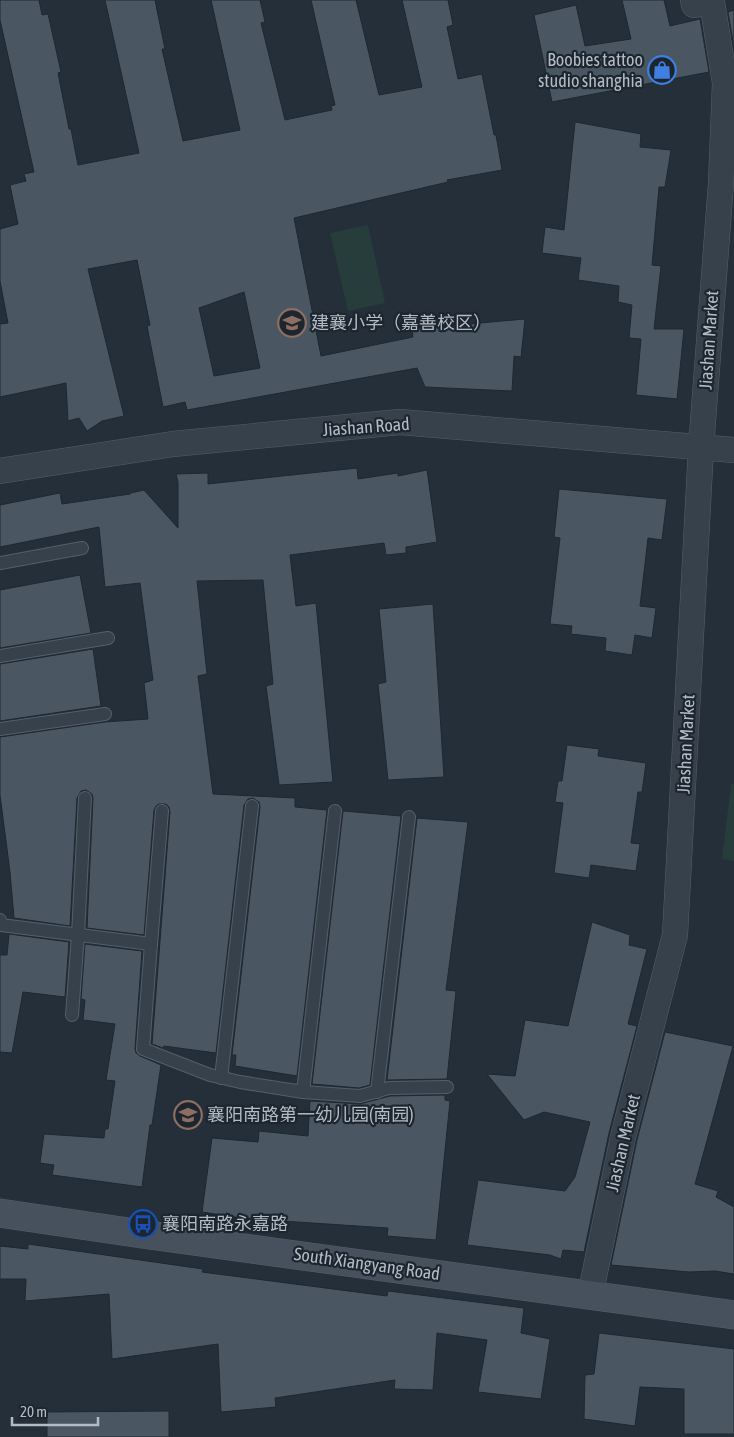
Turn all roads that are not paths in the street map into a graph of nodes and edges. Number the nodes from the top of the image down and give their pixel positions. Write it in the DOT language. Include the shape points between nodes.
graph roads {
  1 [pos="693,0"];
  2 [pos="730,83"];
  3 [pos="728,183"];
  4 [pos="701,448"];
  5 [pos="734,450"];
  6 [pos="0,471"];
  7 [pos="82,548"];
  8 [pos="0,563"];
  9 [pos="108,638"];
  10 [pos="0,656"];
  11 [pos="105,714"];
  12 [pos="0,729"];
  13 [pos="85,798"];
  14 [pos="252,806"];
  15 [pos="162,811"];
  16 [pos="335,811"];
  17 [pos="409,817"];
  18 [pos="0,920"];
  19 [pos="78,935"];
  20 [pos="151,944"];
  21 [pos="72,1015"];
  22 [pos="221,1078"];
  23 [pos="448,1087"];
  24 [pos="304,1092"];
  25 [pos="377,1092"];
  26 [pos="0,1213"];
  27 [pos="590,1296"];
  28 [pos="734,1315"];
  1 -- 2 [label="street, Jiashan Market" via="694,5 712,2"];
  2 -- 3 [label="street, Jiashan Market"];
  3 -- 4 [label="street, Jiashan Market"];
  4 -- 5 [label="street, Jiashan Road"];
  4 -- 6 [label="street, Jiashan Road" via="400,422 173,444"];
  4 -- 27 [label="street, Jiashan Market" via="675,935 623,1137"];
  7 -- 8 [label="lane"];
  9 -- 10 [label="lane"];
  11 -- 12 [label="lane"];
  13 -- 19 [label="lane"];
  14 -- 22 [label="lane"];
  15 -- 20 [label="lane"];
  16 -- 24 [label="lane"];
  17 -- 25 [label="lane"];
  18 -- 19 [label="lane" via="1,925"];
  19 -- 20 [label="lane"];
  19 -- 21 [label="lane"];
  20 -- 22 [label="lane" via="143,1049"];
  22 -- 24 [label="lane"];
  23 -- 25 [label="lane" via="390,1088"];
  24 -- 25 [label="lane" via="360,1096"];
  26 -- 27 [label="street, South Xiangyang Road"];
  27 -- 28 [label="street, South Xiangyang Road"];
}
